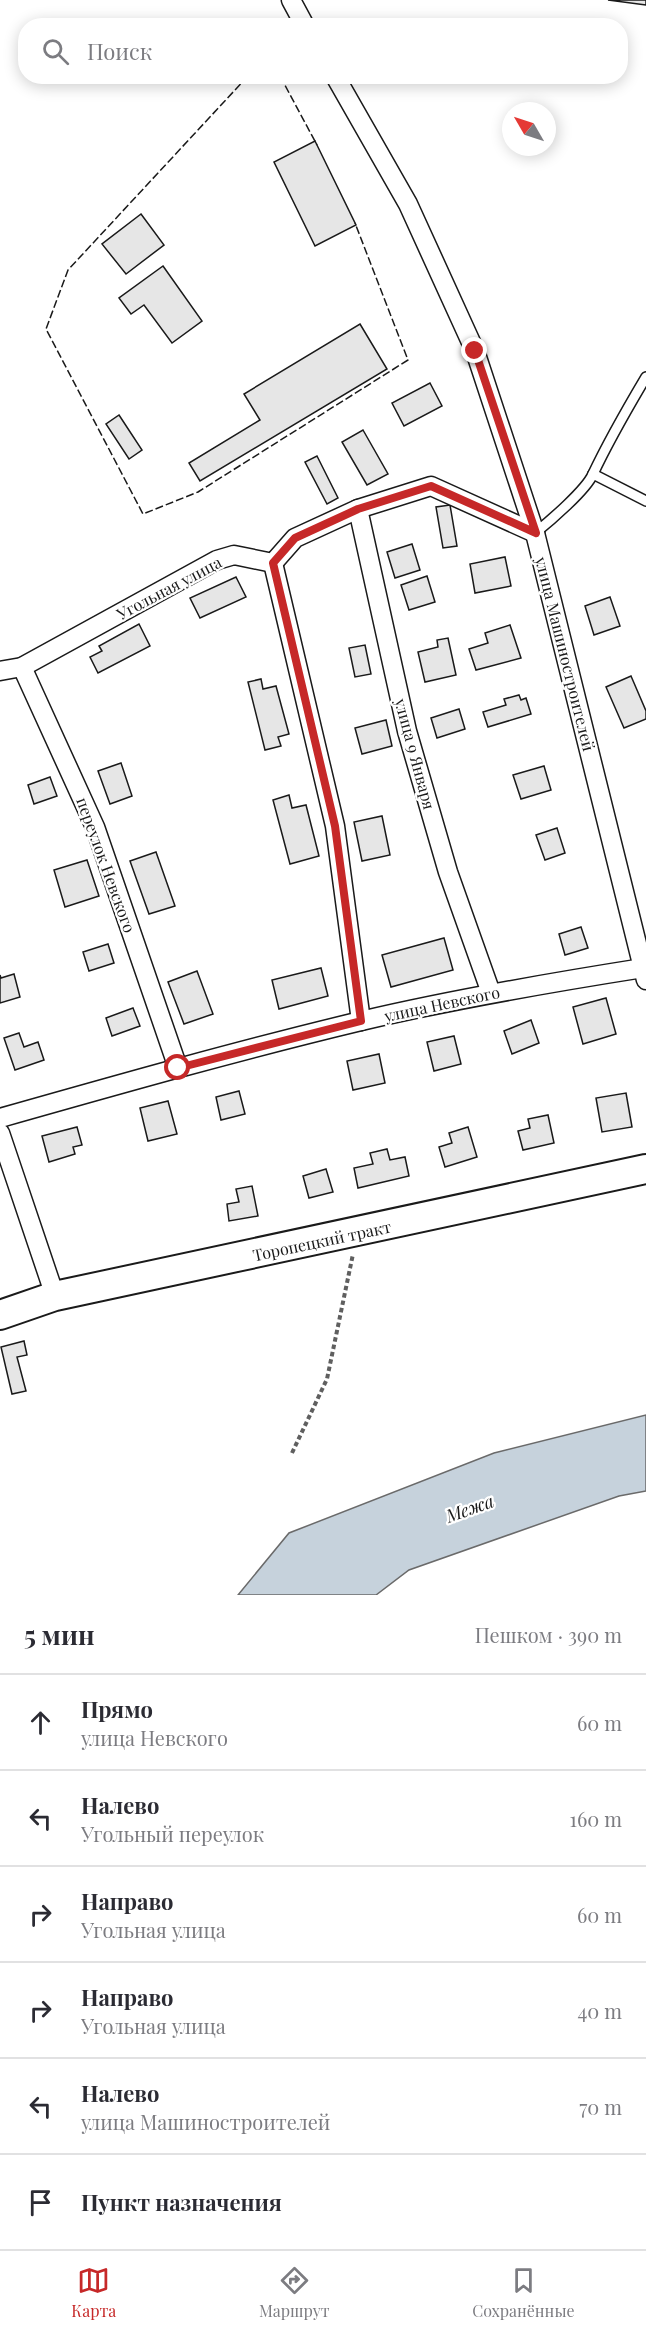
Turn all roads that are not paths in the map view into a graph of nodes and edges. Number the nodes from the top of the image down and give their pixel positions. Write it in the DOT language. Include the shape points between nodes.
graph roads {
  1 [pos="291,0"];
  2 [pos="301,18"];
  3 [pos="340,84"];
  4 [pos="646,377"];
  5 [pos="593,474"];
  6 [pos="646,501"];
  7 [pos="358,509"];
  8 [pos="536,533"];
  9 [pos="273,563"];
  10 [pos="22,667"];
  11 [pos="0,671"];
  12 [pos="645,974"];
  13 [pos="491,993"];
  14 [pos="361,1021"];
  15 [pos="178,1068"];
  16 [pos="0,1118"];
  17 [pos="0,1133"];
  18 [pos="646,1169"];
  19 [pos="55,1296"];
  20 [pos="0,1315"];
  1 -- 2 [label="street"];
  3 -- 8 [label="street, улица Машиностроителей" via="408,204 475,351"];
  4 -- 5 [label="lane" via="595,464"];
  5 -- 6 [label="lane"];
  5 -- 8 [label="lane"];
  7 -- 8 [label="street" via="431,486"];
  7 -- 9 [label="street" via="295,538"];
  7 -- 13 [label="street, улица 9 Января" via="407,731 448,872"];
  8 -- 12 [label="street, улица Машиностроителей"];
  9 -- 10 [label="street, Угольная улица" via="234,555 217,560"];
  9 -- 14 [label="street" via="335,826"];
  10 -- 11 [label="street, Угольная улица"];
  10 -- 15 [label="street, переулок Невского" via="95,827"];
  12 -- 13 [label="street, улица Невского"];
  13 -- 14 [label="street, улица Невского"];
  14 -- 15 [label="street, улица Невского"];
  15 -- 16 [label="street, улица Невского"];
  17 -- 19 [label="street"];
  18 -- 19 [label="main road, Торопецкий тракт"];
  19 -- 20 [label="main road, Торопецкий тракт"];
}
